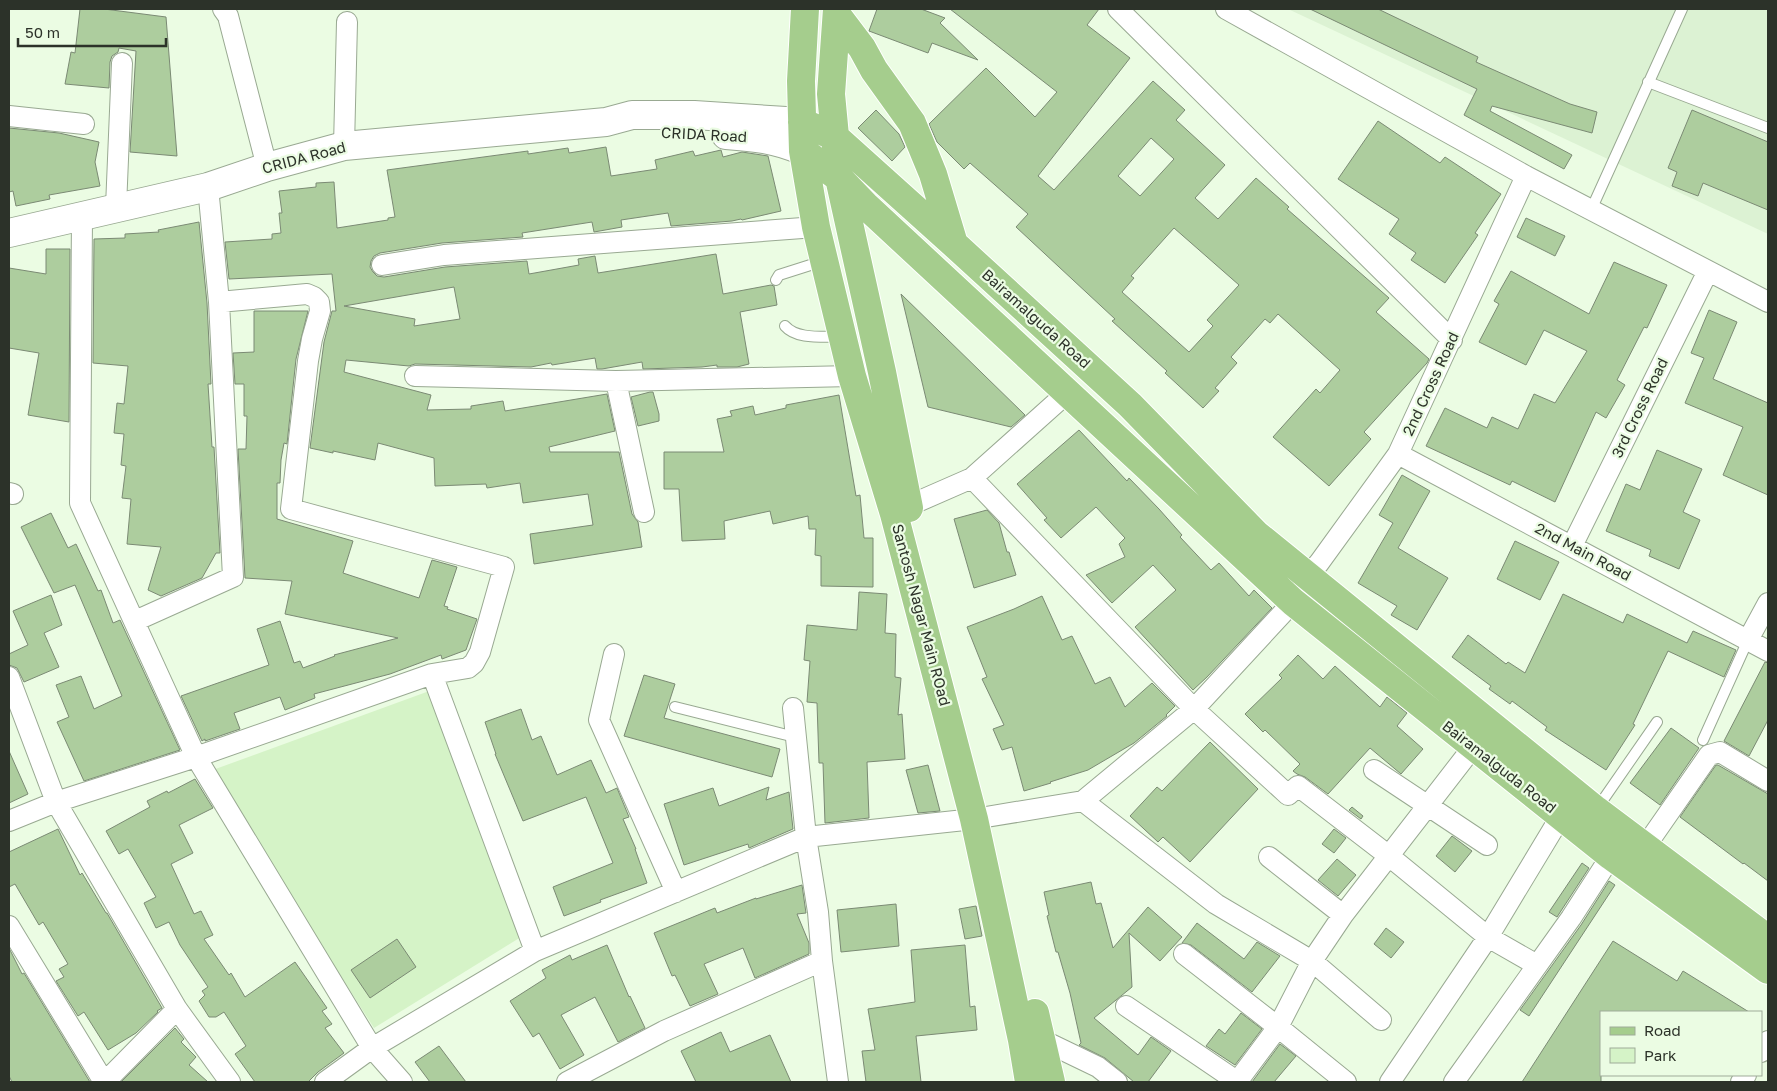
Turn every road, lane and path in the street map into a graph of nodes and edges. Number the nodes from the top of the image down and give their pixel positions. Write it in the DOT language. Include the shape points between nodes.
graph roads {
  1 [pos="223,9"];
  2 [pos="805,9"];
  3 [pos="1118,9"];
  4 [pos="1226,9"];
  5 [pos="1682,9"];
  6 [pos="837,12"];
  7 [pos="347,22"];
  8 [pos="122,63"];
  9 [pos="801,81"];
  10 [pos="1648,82"];
  11 [pos="831,94"];
  12 [pos="9,116"];
  13 [pos="606,122"];
  14 [pos="802,122"];
  15 [pos="84,124"];
  16 [pos="1768,128"];
  17 [pos="835,138"];
  18 [pos="344,146"];
  19 [pos="802,151"];
  20 [pos="267,167"];
  21 [pos="1526,176"];
  22 [pos="839,178"];
  23 [pos="208,187"];
  24 [pos="116,207"];
  25 [pos="1591,210"];
  26 [pos="82,215"];
  27 [pos="816,227"];
  28 [pos="9,233"];
  29 [pos="954,244"];
  30 [pos="824,261"];
  31 [pos="382,265"];
  32 [pos="1708,270"];
  33 [pos="776,280"];
  34 [pos="219,302"];
  35 [pos="1768,302"];
  36 [pos="785,326"];
  37 [pos="843,337"];
  38 [pos="1452,340"];
  39 [pos="415,376"];
  40 [pos="852,376"];
  41 [pos="616,381"];
  42 [pos="1067,393"];
  43 [pos="1398,454"];
  44 [pos="972,478"];
  45 [pos="908,506"];
  46 [pos="644,512"];
  47 [pos="1247,543"];
  48 [pos="1572,546"];
  49 [pos="1308,575"];
  50 [pos="1293,602"];
  51 [pos="1768,602"];
  52 [pos="135,621"];
  53 [pos="1748,640"];
  54 [pos="1768,650"];
  55 [pos="614,654"];
  56 [pos="432,674"];
  57 [pos="9,677"];
  58 [pos="675,706"];
  59 [pos="793,708"];
  60 [pos="1194,709"];
  61 [pos="1657,722"];
  62 [pos="794,737"];
  63 [pos="1703,740"];
  64 [pos="1473,747"];
  65 [pos="196,757"];
  66 [pos="1374,770"];
  67 [pos="1768,781"];
  68 [pos="56,802"];
  69 [pos="1083,802"];
  70 [pos="1428,806"];
  71 [pos="1596,810"];
  72 [pos="1561,816"];
  73 [pos="982,818"];
  74 [pos="9,821"];
  75 [pos="806,837"];
  76 [pos="1487,845"];
  77 [pos="1645,847"];
  78 [pos="1389,856"];
  79 [pos="1611,856"];
  80 [pos="1269,857"];
  81 [pos="676,892"];
  82 [pos="1343,915"];
  83 [pos="9,926"];
  84 [pos="1766,932"];
  85 [pos="1488,937"];
  86 [pos="535,951"];
  87 [pos="1184,954"];
  88 [pos="822,961"];
  89 [pos="1312,962"];
  90 [pos="1537,965"];
  91 [pos="1768,970"];
  92 [pos="1126,1006"];
  93 [pos="177,1009"];
  94 [pos="1381,1020"];
  95 [pos="1278,1027"];
  96 [pos="1040,1039"];
  97 [pos="372,1048"];
  98 [pos="104,1082"];
  99 [pos="230,1082"];
  100 [pos="326,1082"];
  101 [pos="402,1082"];
  102 [pos="567,1082"];
  103 [pos="838,1082"];
  104 [pos="1029,1082"];
  105 [pos="1051,1082"];
  106 [pos="1117,1082"];
  107 [pos="1237,1082"];
  108 [pos="1346,1082"];
  109 [pos="1390,1082"];
  110 [pos="1454,1082"];
  1 -- 20 [label="street" via="228,16"];
  2 -- 9 [label="main road, Santosh Nagar Main ROad"];
  3 -- 38 [label="street"];
  4 -- 21 [label="street"];
  5 -- 10 [label="lane"];
  6 -- 11 [label="main road, Santosh Nagar Main ROad"];
  6 -- 29 [label="main road" via="912,123 933,174"];
  7 -- 18 [label="street"];
  8 -- 24 [label="street"];
  9 -- 11 [label="main road" via="807,97 824,99"];
  9 -- 14 [label="main road, Santosh Nagar Main ROad"];
  10 -- 16 [label="lane"];
  10 -- 25 [label="lane"];
  11 -- 17 [label="main road, Santosh Nagar Main ROad"];
  12 -- 15 [label="street"];
  13 -- 14 [label="main road, CRIDA Road" via="632,115 694,115"];
  13 -- 18 [label="main road, CRIDA Road"];
  13 -- 19 [label="main road, CRIDA Road" via="631,132 762,138 783,142"];
  14 -- 17 [label="main road, Bairamalguda Road"];
  14 -- 19 [label="main road, Santosh Nagar Main ROad"];
  17 -- 22 [label="main road, Santosh Nagar Main ROad"];
  17 -- 29 [label="main road, Bairamalguda Road"];
  18 -- 20 [label="main road, CRIDA Road"];
  19 -- 22 [label="main road, Bairamalguda Road"];
  19 -- 27 [label="main road, Santosh Nagar Main ROad"];
  20 -- 23 [label="main road, CRIDA Road"];
  21 -- 25 [label="street"];
  21 -- 38 [label="street, 2nd Cross Road"];
  22 -- 42 [label="main road, Bairamalguda Road" via="871,212"];
  22 -- 45 [label="main road, Santosh Nagar Main ROad"];
  23 -- 24 [label="main road, CRIDA Road"];
  23 -- 34 [label="street"];
  24 -- 26 [label="main road, CRIDA Road"];
  25 -- 32 [label="street"];
  26 -- 28 [label="main road, CRIDA Road"];
  26 -- 52 [label="street" via="80,503"];
  27 -- 30 [label="main road, Santosh Nagar Main ROad"];
  27 -- 31 [label="street" via="444,255"];
  29 -- 47 [label="main road, Bairamalguda Road" via="1123,399"];
  30 -- 33 [label="lane" via="779,275"];
  30 -- 37 [label="main road, Santosh Nagar Main ROad"];
  32 -- 35 [label="street"];
  32 -- 48 [label="street, 3rd Cross Road"];
  34 -- 52 [label="street" via="233,577"];
  34 -- 56 [label="street" via="307,294 319,302 320,311 308,361 291,509 504,567 474,663 461,670"];
  36 -- 37 [label="lane" via="796,335"];
  37 -- 40 [label="main road, Santosh Nagar Main ROad"];
  38 -- 43 [label="street, 2nd Cross Road"];
  39 -- 41 [label="street"];
  40 -- 41 [label="street"];
  40 -- 73 [label="main road, Santosh Nagar Main ROad"];
  41 -- 46 [label="street"];
  42 -- 44 [label="street"];
  42 -- 47 [label="main road, Bairamalguda Road"];
  43 -- 48 [label="street, 2nd Main Road"];
  43 -- 49 [label="street, 2nd Cross Road"];
  44 -- 45 [label="street"];
  44 -- 60 [label="street"];
  45 -- 73 [label="main road, Santosh Nagar Main ROad" via="927,569"];
  47 -- 49 [label="main road, Bairamalguda Road"];
  47 -- 50 [label="main road, Bairamalguda Road"];
  48 -- 53 [label="street, 2nd Main Road"];
  49 -- 71 [label="main road, Bairamalguda Road"];
  50 -- 60 [label="street"];
  50 -- 64 [label="main road, Bairamalguda Road"];
  51 -- 53 [label="street"];
  52 -- 65 [label="street"];
  53 -- 54 [label="street, 2nd Main Road"];
  53 -- 63 [label="lane"];
  55 -- 81 [label="street" via="599,720"];
  56 -- 65 [label="street"];
  56 -- 86 [label="street"];
  57 -- 68 [label="street"];
  58 -- 62 [label="lane"];
  59 -- 62 [label="street"];
  60 -- 69 [label="street"];
  60 -- 78 [label="street" via="1288,795 1298,786"];
  61 -- 71 [label="lane"];
  62 -- 75 [label="street"];
  64 -- 70 [label="street"];
  64 -- 72 [label="main road, Bairamalguda Road"];
  65 -- 68 [label="street"];
  65 -- 97 [label="street"];
  66 -- 70 [label="street"];
  67 -- 77 [label="street" via="1720,752 1709,755"];
  68 -- 74 [label="street"];
  68 -- 93 [label="street"];
  69 -- 73 [label="street"];
  69 -- 89 [label="street" via="1216,904"];
  70 -- 76 [label="street"];
  70 -- 78 [label="street"];
  71 -- 77 [label="main road, Bairamalguda Road"];
  72 -- 79 [label="main road, Bairamalguda Road"];
  72 -- 85 [label="street"];
  73 -- 75 [label="street"];
  73 -- 96 [label="main road, Santosh Nagar Main ROad"];
  73 -- 104 [label="main road, Santosh Nagar Main ROad"];
  75 -- 81 [label="street"];
  75 -- 88 [label="street"];
  77 -- 84 [label="main road, Bairamalguda Road"];
  78 -- 82 [label="street"];
  78 -- 85 [label="street"];
  79 -- 90 [label="street"];
  79 -- 91 [label="main road, Bairamalguda Road"];
  80 -- 82 [label="street"];
  81 -- 86 [label="street"];
  82 -- 89 [label="street"];
  83 -- 98 [label="street"];
  85 -- 90 [label="street"];
  85 -- 109 [label="street"];
  86 -- 97 [label="street"];
  87 -- 95 [label="street"];
  88 -- 102 [label="street" via="664,1031"];
  88 -- 103 [label="street"];
  89 -- 94 [label="street"];
  89 -- 95 [label="street"];
  90 -- 110 [label="street"];
  92 -- 107 [label="street"];
  93 -- 98 [label="street"];
  93 -- 99 [label="street"];
  95 -- 107 [label="street"];
  95 -- 108 [label="street"];
  96 -- 105 [label="main road, Santosh Nagar Main ROad"];
  96 -- 106 [label="street" via="1098,1067"];
  97 -- 100 [label="street"];
  97 -- 101 [label="street"];
}
